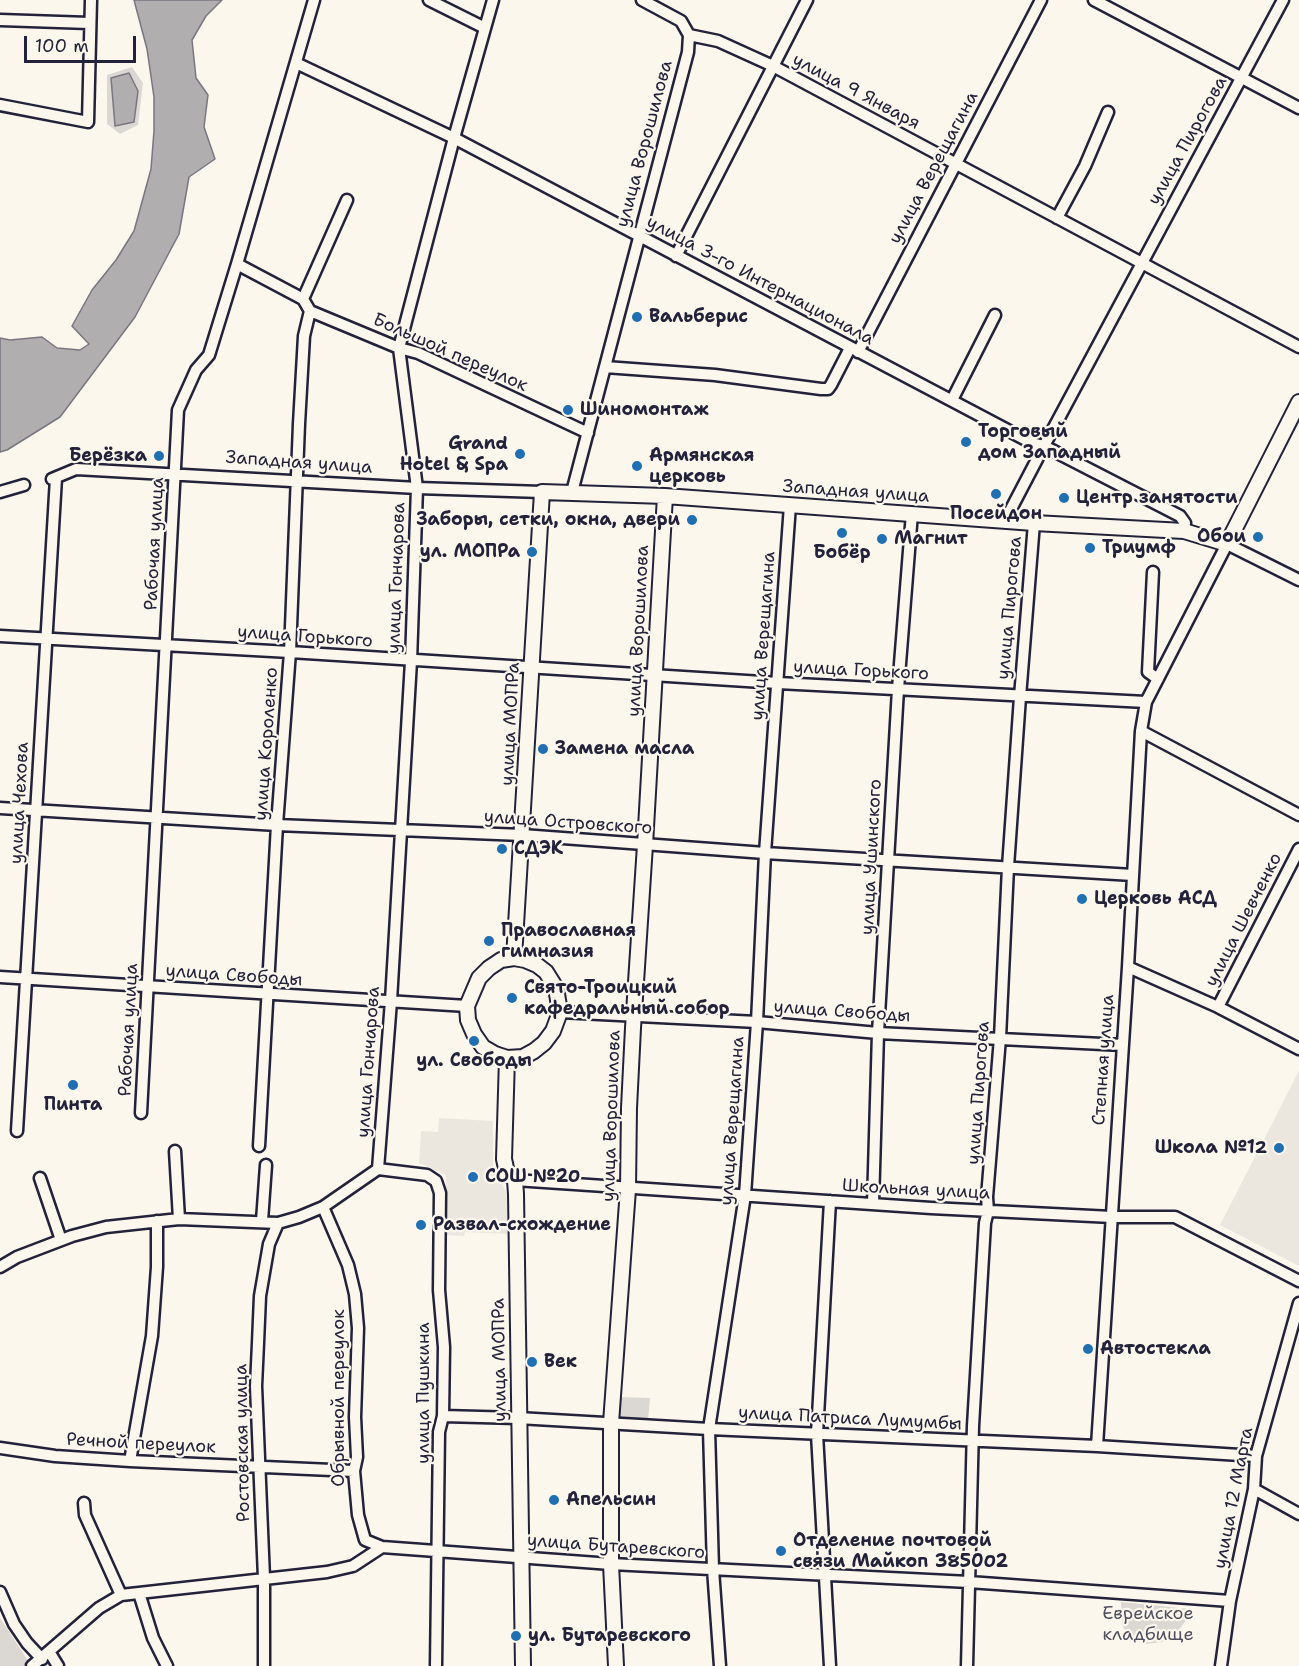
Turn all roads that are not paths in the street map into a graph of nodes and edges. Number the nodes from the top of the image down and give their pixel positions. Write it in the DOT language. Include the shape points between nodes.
graph roads {
  1 [pos="91,0"];
  2 [pos="314,0"];
  3 [pos="429,0"];
  4 [pos="493,0"];
  5 [pos="642,0"];
  6 [pos="807,0"];
  7 [pos="1041,0"];
  8 [pos="1094,0"];
  9 [pos="1282,0"];
  10 [pos="0,20"];
  11 [pos="89,23"];
  12 [pos="485,28"];
  13 [pos="689,35"];
  14 [pos="297,63"];
  15 [pos="773,66"];
  16 [pos="1242,77"];
  17 [pos="0,105"];
  18 [pos="1299,108"];
  19 [pos="1108,112"];
  20 [pos="454,138"];
  21 [pos="955,164"];
  22 [pos="347,200"];
  23 [pos="1057,218"];
  24 [pos="639,236"];
  25 [pos="676,256"];
  26 [pos="1141,262"];
  27 [pos="237,264"];
  28 [pos="303,299"];
  29 [pos="310,311"];
  30 [pos="995,315"];
  31 [pos="1299,347"];
  32 [pos="399,348"];
  33 [pos="854,350"];
  34 [pos="605,367"];
  35 [pos="952,400"];
  36 [pos="1299,402"];
  37 [pos="588,433"];
  38 [pos="1044,446"];
  39 [pos="175,473"];
  40 [pos="54,478"];
  41 [pos="296,481"];
  42 [pos="24,485"];
  43 [pos="417,488"];
  44 [pos="0,492"];
  45 [pos="542,492"];
  46 [pos="572,492"];
  47 [pos="665,496"];
  48 [pos="790,505"];
  49 [pos="912,513"];
  50 [pos="1008,521"];
  51 [pos="1034,523"];
  52 [pos="1184,531"];
  53 [pos="1227,544"];
  54 [pos="1153,572"];
  55 [pos="1299,580"];
  56 [pos="0,636"];
  57 [pos="46,639"];
  58 [pos="166,646"];
  59 [pos="290,652"];
  60 [pos="411,661"];
  61 [pos="532,668"];
  62 [pos="655,675"];
  63 [pos="1158,679"];
  64 [pos="777,683"];
  65 [pos="898,689"];
  66 [pos="1020,697"];
  67 [pos="1146,702"];
  68 [pos="1141,731"];
  69 [pos="0,808"];
  70 [pos="36,810"];
  71 [pos="1299,815"];
  72 [pos="157,817"];
  73 [pos="277,825"];
  74 [pos="400,831"];
  75 [pos="522,835"];
  76 [pos="645,845"];
  77 [pos="1299,849"];
  78 [pos="765,853"];
  79 [pos="888,860"];
  80 [pos="1008,867"];
  81 [pos="1133,875"];
  82 [pos="514,958"];
  83 [pos="1128,967"];
  84 [pos="0,978"];
  85 [pos="26,979"];
  86 [pos="148,987"];
  87 [pos="268,994"];
  88 [pos="391,1001"];
  89 [pos="467,1006"];
  90 [pos="1218,1007"];
  91 [pos="560,1012"];
  92 [pos="633,1017"];
  93 [pos="757,1022"];
  94 [pos="878,1033"];
  95 [pos="1000,1038"];
  96 [pos="1123,1045"];
  97 [pos="1299,1049"];
  98 [pos="507,1058"];
  99 [pos="141,1113"];
  100 [pos="17,1131"];
  101 [pos="259,1146"];
  102 [pos="175,1151"];
  103 [pos="266,1165"];
  104 [pos="378,1169"];
  105 [pos="40,1178"];
  106 [pos="515,1180"];
  107 [pos="628,1188"];
  108 [pos="745,1195"];
  109 [pos="830,1201"];
  110 [pos="873,1204"];
  111 [pos="323,1208"];
  112 [pos="988,1211"];
  113 [pos="1112,1217"];
  114 [pos="179,1219"];
  115 [pos="157,1221"];
  116 [pos="262,1221"];
  117 [pos="278,1222"];
  118 [pos="61,1240"];
  119 [pos="0,1267"];
  120 [pos="1299,1281"];
  121 [pos="1299,1303"];
  122 [pos="443,1416"];
  123 [pos="518,1418"];
  124 [pos="611,1423"];
  125 [pos="709,1429"];
  126 [pos="817,1434"];
  127 [pos="972,1441"];
  128 [pos="1097,1446"];
  129 [pos="0,1448"];
  130 [pos="1256,1456"];
  131 [pos="130,1461"];
  132 [pos="259,1466"];
  133 [pos="354,1471"];
  134 [pos="1254,1489"];
  135 [pos="84,1503"];
  136 [pos="1297,1509"];
  137 [pos="382,1547"];
  138 [pos="437,1551"];
  139 [pos="521,1557"];
  140 [pos="611,1564"];
  141 [pos="713,1569"];
  142 [pos="824,1576"];
  143 [pos="264,1578"];
  144 [pos="969,1582"];
  145 [pos="0,1592"];
  146 [pos="139,1593"];
  147 [pos="121,1595"];
  148 [pos="1230,1601"];
  149 [pos="46,1656"];
  150 [pos="32,1666"];
  151 [pos="58,1666"];
  152 [pos="167,1666"];
  153 [pos="264,1666"];
  154 [pos="436,1666"];
  155 [pos="523,1666"];
  156 [pos="616,1666"];
  157 [pos="720,1666"];
  158 [pos="830,1666"];
  159 [pos="967,1666"];
  160 [pos="1221,1666"];
  1 -- 11 [label="street"];
  2 -- 14 [label="street, Рабочая улица"];
  3 -- 12 [label="street"];
  4 -- 12 [label="street, улица Гончарова"];
  5 -- 13 [label="street" via="681,21"];
  6 -- 15 [label="street"];
  7 -- 21 [label="street, улица Верещагина"];
  8 -- 16 [label="street"];
  9 -- 16 [label="street, улица Пирогова"];
  10 -- 11 [label="street"];
  11 -- 17 [label="street" via="88,122"];
  12 -- 20 [label="street, улица Гончарова"];
  13 -- 15 [label="street, улица 9 Января" via="718,41"];
  13 -- 24 [label="street, улица Ворошилова" via="688,52"];
  14 -- 20 [label="street, улица 3-го Интернационала"];
  14 -- 27 [label="street, Рабочая улица"];
  15 -- 21 [label="street, улица 9 Января"];
  15 -- 25 [label="street"];
  16 -- 18 [label="street"];
  16 -- 26 [label="street, улица Пирогова"];
  19 -- 23 [label="street"];
  20 -- 24 [label="street, улица 3-го Интернационала"];
  20 -- 32 [label="street, улица Гончарова"];
  21 -- 23 [label="street, улица 9 Января"];
  21 -- 33 [label="street, улица Верещагина"];
  22 -- 28 [label="street"];
  23 -- 26 [label="street, улица 9 Января"];
  24 -- 25 [label="street, улица 3-го Интернационала"];
  24 -- 34 [label="street, улица Ворошилова"];
  25 -- 33 [label="street, улица 3-го Интернационала"];
  26 -- 31 [label="street, улица 9 Января"];
  26 -- 38 [label="street, улица Пирогова"];
  27 -- 28 [label="street"];
  27 -- 39 [label="street, Рабочая улица" via="209,355 196,370 178,410"];
  28 -- 29 [label="street"];
  29 -- 32 [label="street, Большой переулок"];
  29 -- 41 [label="street, улица Короленко" via="304,336"];
  30 -- 35 [label="street"];
  32 -- 37 [label="street, Большой переулок" via="418,353"];
  32 -- 43 [label="street, улица Гончарова"];
  33 -- 34 [label="street, улица Верещагина" via="831,385 824,389 715,375"];
  33 -- 35 [label="street, улица 3-го Интернационала"];
  34 -- 37 [label="street, улица Ворошилова"];
  35 -- 38 [label="street, улица 3-го Интернационала"];
  36 -- 53 [label="main road, Степная улица"];
  37 -- 46 [label="street, улица Ворошилова"];
  38 -- 50 [label="street, улица Пирогова"];
  38 -- 52 [label="street, улица 3-го Интернационала" via="1180,516"];
  39 -- 40 [label="street, Западная улица" via="76,469"];
  39 -- 41 [label="street, Западная улица"];
  39 -- 58 [label="street, Рабочая улица"];
  40 -- 57 [label="street, улица Чехова"];
  41 -- 43 [label="street, Западная улица"];
  41 -- 59 [label="street, улица Короленко"];
  42 -- 44 [label="street"];
  43 -- 45 [label="street, Западная улица"];
  43 -- 60 [label="street, улица Гончарова"];
  45 -- 46 [label="main road, Западная улица"];
  45 -- 61 [label="main road, улица МОПРа"];
  46 -- 47 [label="main road, Западная улица"];
  47 -- 48 [label="main road, Западная улица"];
  47 -- 62 [label="main road, улица Ворошилова"];
  48 -- 49 [label="main road, Западная улица"];
  48 -- 64 [label="street, улица Верещагина"];
  49 -- 50 [label="main road, Западная улица"];
  49 -- 65 [label="street, улица Ушинского"];
  50 -- 51 [label="main road, Западная улица"];
  51 -- 52 [label="main road, Западная улица"];
  51 -- 66 [label="street, улица Пирогова"];
  52 -- 53 [label="main road, Западная улица"];
  53 -- 55 [label="street"];
  53 -- 63 [label="street, Степная улица"];
  54 -- 63 [label="street" via="1148,672"];
  56 -- 57 [label="street, улица Горького"];
  57 -- 58 [label="street, улица Горького"];
  57 -- 70 [label="street, улица Чехова"];
  58 -- 59 [label="street, улица Горького"];
  58 -- 72 [label="street, Рабочая улица"];
  59 -- 60 [label="street, улица Горького"];
  59 -- 73 [label="street, улица Короленко"];
  60 -- 61 [label="street, улица Горького"];
  60 -- 74 [label="street, улица Гончарова"];
  61 -- 62 [label="street, улица Горького"];
  61 -- 75 [label="main road, улица МОПРа"];
  62 -- 64 [label="street, улица Горького"];
  62 -- 76 [label="main road, улица Ворошилова"];
  63 -- 67 [label="street, Степная улица"];
  64 -- 65 [label="street, улица Горького"];
  64 -- 78 [label="street, улица Верещагина"];
  65 -- 66 [label="street, улица Горького"];
  65 -- 79 [label="street, улица Ушинского"];
  66 -- 67 [label="street, улица Горького"];
  66 -- 80 [label="street, улица Пирогова"];
  67 -- 68 [label="street, Степная улица"];
  68 -- 71 [label="street"];
  68 -- 81 [label="street, Степная улица"];
  69 -- 70 [label="street, улица Островского"];
  70 -- 72 [label="street, улица Островского"];
  70 -- 85 [label="street, улица Чехова"];
  72 -- 73 [label="street, улица Островского"];
  72 -- 86 [label="street, Рабочая улица"];
  73 -- 74 [label="street, улица Островского"];
  73 -- 87 [label="street, улица Короленко"];
  74 -- 75 [label="street, улица Островского"];
  74 -- 88 [label="street, улица Гончарова"];
  75 -- 76 [label="street, улица Островского"];
  75 -- 82 [label="main road, улица МОПРа"];
  76 -- 78 [label="street, улица Островского"];
  76 -- 92 [label="main road, улица Ворошилова"];
  77 -- 90 [label="street, улица Шевченко"];
  78 -- 79 [label="street, улица Островского"];
  78 -- 93 [label="street, улица Верещагина"];
  79 -- 80 [label="street, улица Островского"];
  79 -- 94 [label="street, улица Ушинского"];
  80 -- 81 [label="street, улица Островского"];
  80 -- 95 [label="street, улица Пирогова"];
  81 -- 83 [label="street, Степная улица"];
  82 -- 89 [label="main road" via="501,960 479,978"];
  82 -- 91 [label="main road" via="546,972 556,988"];
  83 -- 90 [label="street"];
  83 -- 96 [label="street, Степная улица"];
  84 -- 85 [label="street, улица Свободы"];
  85 -- 86 [label="street, улица Свободы"];
  85 -- 100 [label="street, улица Чехова"];
  86 -- 87 [label="street, улица Свободы"];
  86 -- 99 [label="street, Рабочая улица"];
  87 -- 88 [label="street, улица Свободы"];
  87 -- 101 [label="street, улица Короленко"];
  88 -- 89 [label="street, улица Свободы"];
  88 -- 104 [label="street, улица Гончарова"];
  89 -- 98 [label="main road" via="468,1020 483,1047"];
  90 -- 97 [label="street"];
  91 -- 92 [label="street, улица Свободы"];
  91 -- 98 [label="main road" via="553,1031 534,1051"];
  92 -- 93 [label="street, улица Свободы"];
  92 -- 107 [label="main road, улица Ворошилова"];
  93 -- 94 [label="street, улица Свободы"];
  93 -- 108 [label="street, улица Верещагина"];
  94 -- 95 [label="street, улица Свободы"];
  94 -- 110 [label="street, улица Ушинского"];
  95 -- 96 [label="street, улица Свободы"];
  95 -- 112 [label="street, улица Пирогова"];
  96 -- 113 [label="street, Степная улица"];
  98 -- 106 [label="main road, улица МОПРа" via="504,1159 507,1173"];
  102 -- 114 [label="street"];
  103 -- 116 [label="street"];
  104 -- 111 [label="street"];
  104 -- 122 [label="street, улица Пушкина" via="427,1175 436,1181 440,1193"];
  105 -- 118 [label="street"];
  106 -- 107 [label="street, Школьная улица"];
  106 -- 123 [label="main road, улица МОПРа"];
  107 -- 108 [label="street, Школьная улица"];
  107 -- 124 [label="main road, улица Ворошилова"];
  108 -- 109 [label="street, Школьная улица"];
  108 -- 125 [label="street, улица Верещагина"];
  109 -- 110 [label="street, Школьная улица"];
  109 -- 126 [label="street"];
  110 -- 112 [label="street, Школьная улица"];
  111 -- 117 [label="street"];
  111 -- 133 [label="street, Обрывной переулок" via="348,1265 355,1294 358,1328"];
  112 -- 113 [label="street, Школьная улица"];
  112 -- 127 [label="street, улица Пирогова"];
  113 -- 120 [label="street, Школьная улица" via="1175,1217"];
  113 -- 128 [label="street, Степная улица"];
  114 -- 115 [label="street"];
  114 -- 116 [label="street"];
  115 -- 118 [label="street" via="106,1227"];
  115 -- 131 [label="street" via="153,1326"];
  116 -- 117 [label="street"];
  117 -- 132 [label="street, Ростовская улица" via="269,1244 260,1296 256,1386"];
  118 -- 119 [label="street"];
  121 -- 130 [label="street, улица 12 Марта"];
  122 -- 123 [label="street, улица Патриса Лумумбы"];
  122 -- 138 [label="street, улица Пушкина" via="439,1432"];
  123 -- 124 [label="street, улица Патриса Лумумбы"];
  123 -- 139 [label="main road, улица МОПРа"];
  124 -- 125 [label="street, улица Патриса Лумумбы"];
  124 -- 140 [label="main road, улица Ворошилова"];
  125 -- 126 [label="street, улица Патриса Лумумбы"];
  125 -- 141 [label="street, улица Верещагина"];
  126 -- 127 [label="street, улица Патриса Лумумбы"];
  126 -- 142 [label="street"];
  127 -- 128 [label="street, улица Патриса Лумумбы"];
  127 -- 144 [label="street, улица Пирогова"];
  128 -- 130 [label="street, улица Патриса Лумумбы"];
  129 -- 131 [label="street, Речной переулок"];
  130 -- 134 [label="street, улица 12 Марта"];
  131 -- 132 [label="street, Речной переулок"];
  132 -- 133 [label="street, Речной переулок"];
  132 -- 143 [label="street, Ростовская улица"];
  133 -- 137 [label="street, Обрывной переулок" via="365,1540"];
  134 -- 136 [label="street"];
  134 -- 148 [label="street, улица 12 Марта"];
  135 -- 147 [label="street" via="85,1515"];
  137 -- 138 [label="street, улица Бутаревского"];
  137 -- 143 [label="street" via="353,1566"];
  138 -- 139 [label="street, улица Бутаревского"];
  138 -- 154 [label="street, улица Пушкина"];
  139 -- 140 [label="street, улица Бутаревского"];
  139 -- 155 [label="main road, улица МОПРа"];
  140 -- 141 [label="street, улица Бутаревского"];
  140 -- 156 [label="main road, улица Ворошилова"];
  141 -- 142 [label="street, улица Бутаревского"];
  141 -- 157 [label="street, улица Верещагина"];
  142 -- 144 [label="street, улица Бутаревского"];
  142 -- 158 [label="street"];
  143 -- 146 [label="street"];
  143 -- 153 [label="street, Ростовская улица"];
  144 -- 148 [label="street, улица Бутаревского"];
  144 -- 159 [label="street, улица Пирогова"];
  145 -- 149 [label="street" via="27,1643"];
  146 -- 147 [label="street"];
  146 -- 152 [label="street" via="153,1638"];
  147 -- 149 [label="street" via="99,1608"];
  148 -- 160 [label="street, улица 12 Марта"];
  149 -- 150 [label="street"];
  149 -- 151 [label="street"];
}
